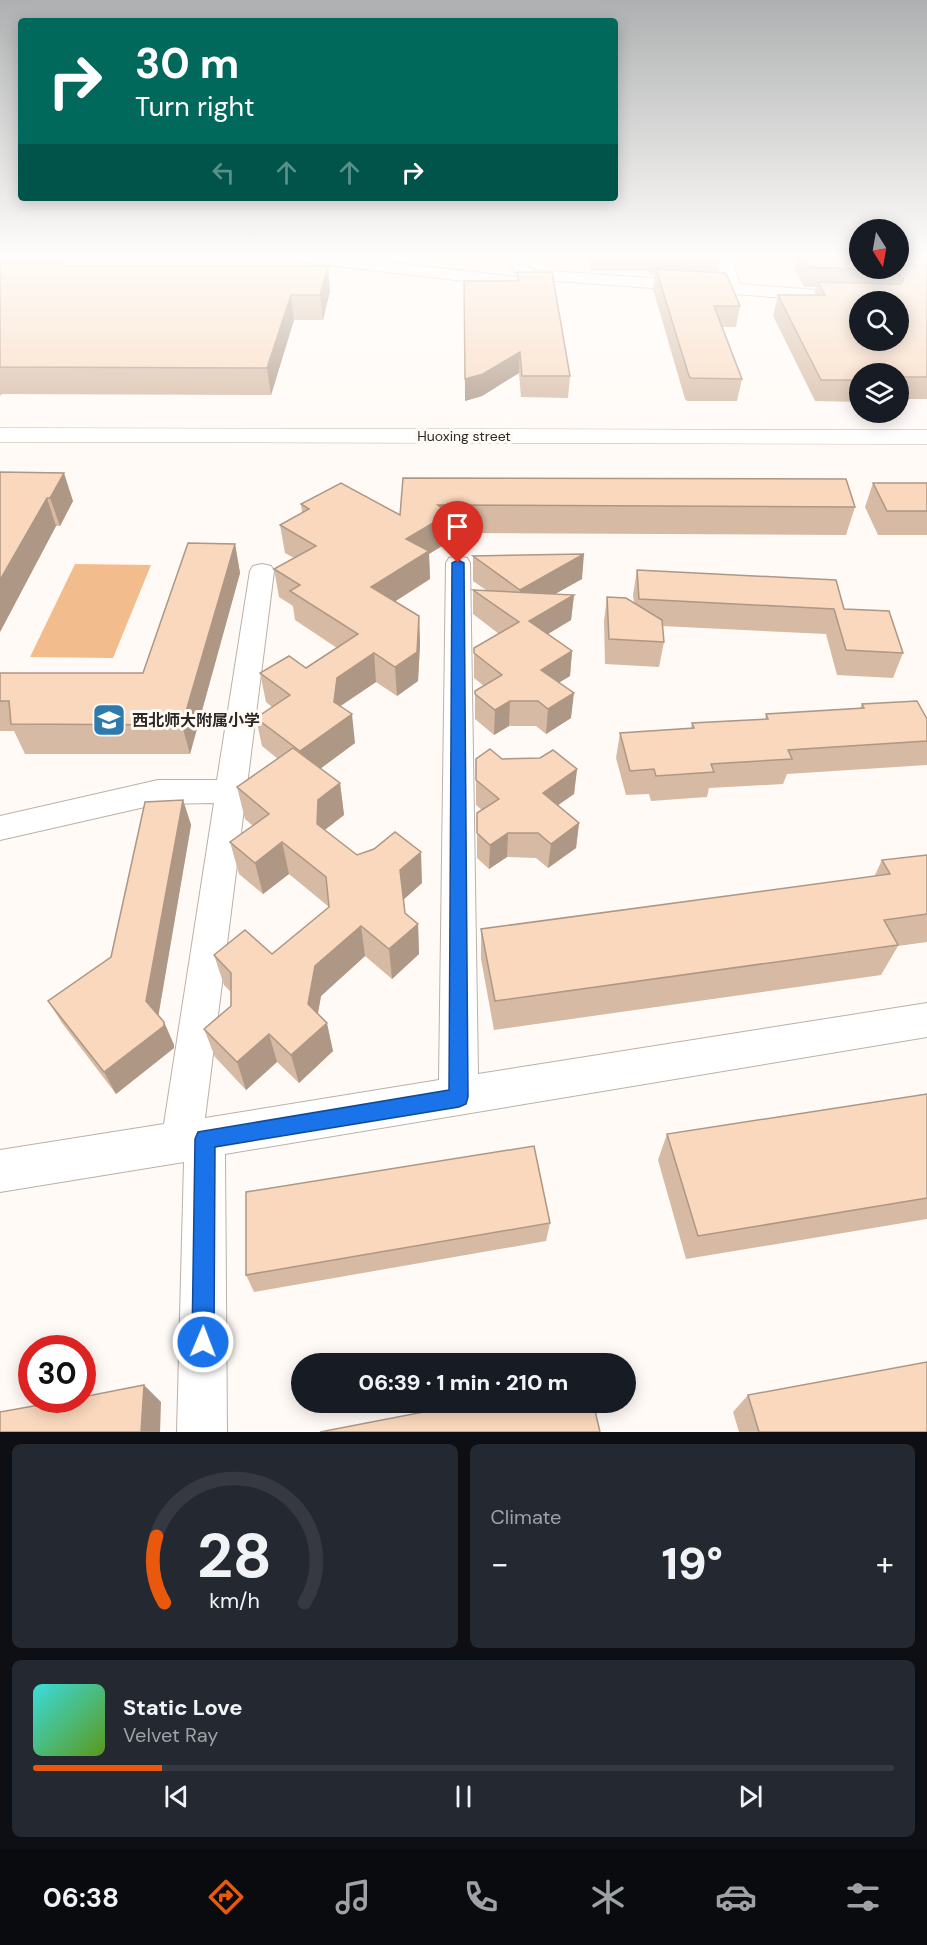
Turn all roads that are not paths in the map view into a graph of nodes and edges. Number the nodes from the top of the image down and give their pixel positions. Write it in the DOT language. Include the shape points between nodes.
graph roads {
  1 [pos="0,420"];
  2 [pos="927,423"];
  3 [pos="0,435"];
  4 [pos="927,437"];
  5 [pos="458,563"];
  6 [pos="262,571"];
  7 [pos="232,791"];
  8 [pos="0,828"];
  9 [pos="927,1020"];
  10 [pos="459,1097"];
  11 [pos="193,1141"];
  12 [pos="0,1171"];
  13 [pos="202,1432"];
  1 -- 2 [label="street, Huoxing street"];
  3 -- 4 [label="street, Huoxing street"];
  5 -- 10 [label="street"];
  6 -- 7 [label="street"];
  7 -- 8 [label="street" via="158,792"];
  7 -- 11 [label="street"];
  9 -- 10 [label="street"];
  10 -- 11 [label="street"];
  11 -- 12 [label="street"];
  11 -- 13 [label="street"];
}
